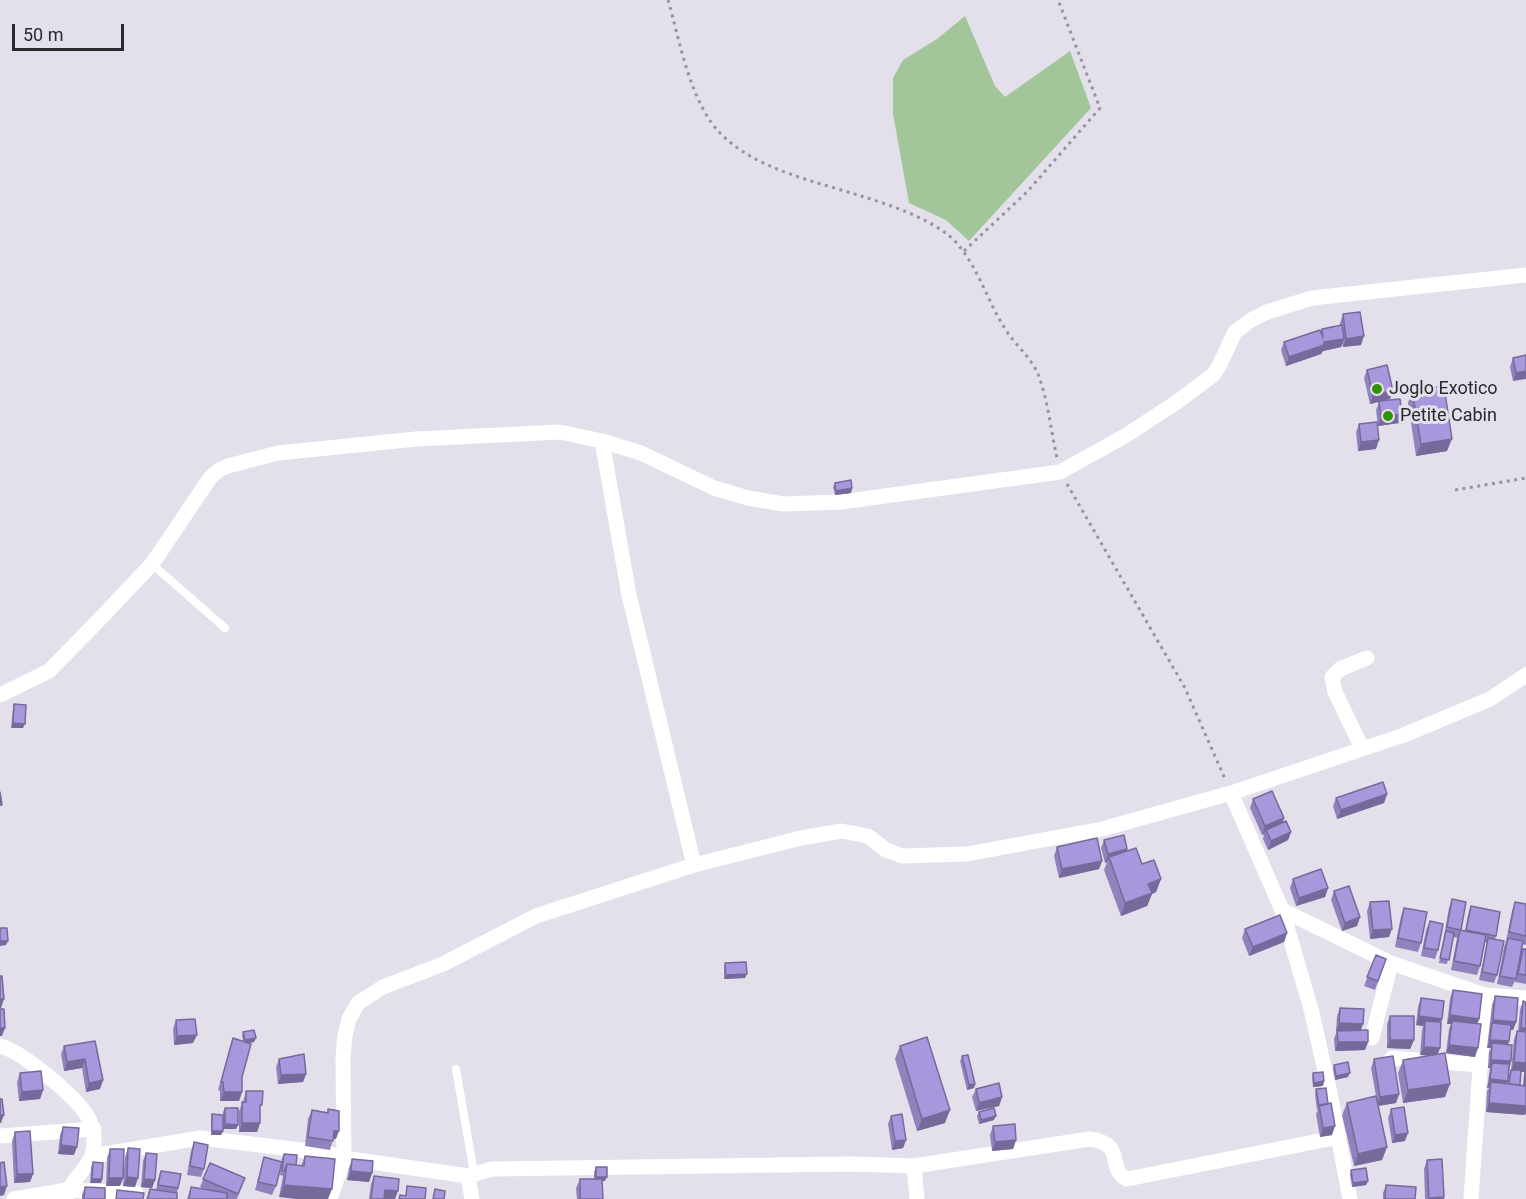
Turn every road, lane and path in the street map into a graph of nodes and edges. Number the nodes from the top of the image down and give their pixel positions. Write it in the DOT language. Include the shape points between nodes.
graph roads {
  1 [pos="668,0"];
  2 [pos="1058,0"];
  3 [pos="964,251"];
  4 [pos="1526,275"];
  5 [pos="602,441"];
  6 [pos="1060,472"];
  7 [pos="1526,478"];
  8 [pos="1455,490"];
  9 [pos="152,564"];
  10 [pos="225,628"];
  11 [pos="1367,658"];
  12 [pos="1526,675"];
  13 [pos="0,695"];
  14 [pos="1362,748"];
  15 [pos="1232,793"];
  16 [pos="694,865"];
  17 [pos="1282,910"];
  18 [pos="1391,963"];
  19 [pos="1485,995"];
  20 [pos="1526,998"];
  21 [pos="1372,1038"];
  22 [pos="0,1046"];
  23 [pos="1392,1058"];
  24 [pos="1481,1065"];
  25 [pos="456,1069"];
  26 [pos="93,1129"];
  27 [pos="0,1136"];
  28 [pos="1339,1137"];
  29 [pos="92,1156"];
  30 [pos="344,1158"];
  31 [pos="914,1166"];
  32 [pos="471,1175"];
  33 [pos="143,1193"];
  34 [pos="67,1195"];
  35 [pos="14,1199"];
  36 [pos="330,1199"];
  37 [pos="472,1199"];
  38 [pos="917,1199"];
  39 [pos="1350,1199"];
  40 [pos="1471,1199"];
  1 -- 3 [label="path" via="701,108 720,134 744,151 793,175 926,221 949,235"];
  2 -- 3 [label="path" via="1100,108 1027,192"];
  3 -- 6 [label="path" via="1004,327 1032,361 1039,376"];
  4 -- 6 [label="street" via="1312,298 1267,312 1235,332 1213,375 1125,436"];
  5 -- 6 [label="street" via="641,453 714,488 783,504 852,501"];
  5 -- 9 [label="street" via="560,432 481,435 353,444 243,460 210,478"];
  5 -- 16 [label="street" via="629,595"];
  6 -- 15 [label="path" via="1185,688"];
  7 -- 8 [label="path"];
  9 -- 10 [label="lane"];
  9 -- 13 [label="street" via="49,671"];
  11 -- 14 [label="street" via="1340,669 1332,677 1335,692"];
  12 -- 14 [label="street" via="1490,699 1455,715"];
  14 -- 15 [label="street"];
  15 -- 16 [label="street" via="1102,829 967,854 902,856 868,836 842,831"];
  15 -- 17 [label="street"];
  16 -- 30 [label="street" via="536,916 443,964 383,987 358,1003 349,1019 343,1057"];
  17 -- 18 [label="street"];
  17 -- 28 [label="street" via="1311,1009"];
  18 -- 19 [label="street"];
  18 -- 21 [label="street"];
  19 -- 20 [label="street"];
  19 -- 24 [label="street"];
  22 -- 26 [label="street" via="18,1053 57,1083 88,1116"];
  23 -- 24 [label="street"];
  24 -- 40 [label="street"];
  25 -- 32 [label="lane"];
  26 -- 27 [label="street"];
  26 -- 29 [label="street"];
  28 -- 31 [label="street" via="1127,1179 1119,1174 1111,1147 1090,1139"];
  28 -- 39 [label="street"];
  29 -- 30 [label="street" via="200,1138"];
  29 -- 34 [label="street"];
  30 -- 32 [label="street"];
  30 -- 36 [label="street"];
  31 -- 32 [label="street" via="492,1169"];
  31 -- 38 [label="street"];
  32 -- 37 [label="street"];
  33 -- 34 [label="street"];
  34 -- 35 [label="street"];
}
